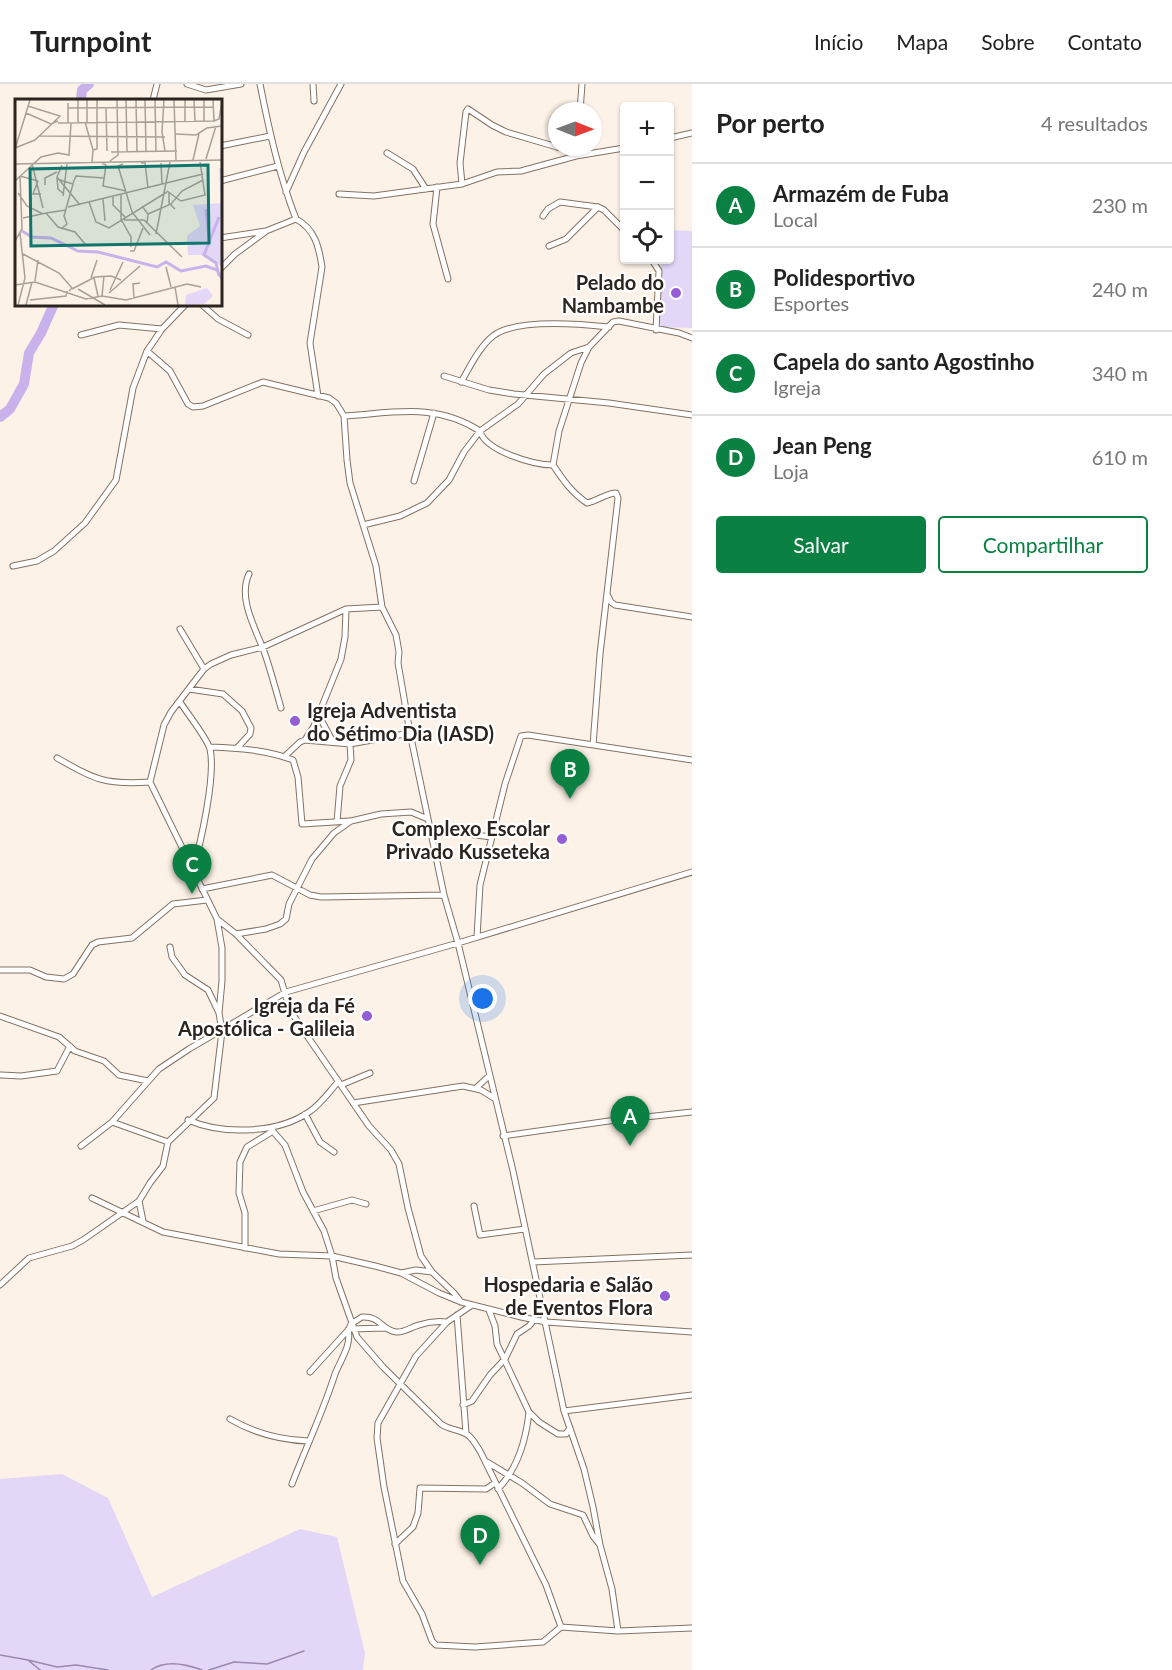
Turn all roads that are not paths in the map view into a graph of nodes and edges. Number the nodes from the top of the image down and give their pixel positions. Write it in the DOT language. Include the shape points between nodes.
graph roads {
  1 [pos="157,84"];
  2 [pos="187,84"];
  3 [pos="242,84"];
  4 [pos="260,84"];
  5 [pos="313,84"];
  6 [pos="341,84"];
  7 [pos="582,84"];
  8 [pos="153,99"];
  9 [pos="314,101"];
  10 [pos="581,102"];
  11 [pos="692,133"];
  12 [pos="270,136"];
  13 [pos="674,137"];
  14 [pos="548,144"];
  15 [pos="222,146"];
  16 [pos="620,148"];
  17 [pos="602,150"];
  18 [pos="387,153"];
  19 [pos="564,156"];
  20 [pos="278,166"];
  21 [pos="222,180"];
  22 [pos="462,184"];
  23 [pos="437,187"];
  24 [pos="426,189"];
  25 [pos="286,192"];
  26 [pos="339,194"];
  27 [pos="598,207"];
  28 [pos="543,216"];
  29 [pos="296,219"];
  30 [pos="620,226"];
  31 [pos="266,231"];
  32 [pos="222,238"];
  33 [pos="549,246"];
  34 [pos="654,264"];
  35 [pos="222,267"];
  36 [pos="448,279"];
  37 [pos="184,306"];
  38 [pos="203,306"];
  39 [pos="609,327"];
  40 [pos="162,329"];
  41 [pos="656,330"];
  42 [pos="248,334"];
  43 [pos="81,335"];
  44 [pos="692,338"];
  45 [pos="589,347"];
  46 [pos="147,351"];
  47 [pos="444,376"];
  48 [pos="461,382"];
  49 [pos="527,394"];
  50 [pos="318,396"];
  51 [pos="569,399"];
  52 [pos="434,413"];
  53 [pos="692,415"];
  54 [pos="344,416"];
  55 [pos="480,431"];
  56 [pos="553,465"];
  57 [pos="414,481"];
  58 [pos="363,525"];
  59 [pos="13,566"];
  60 [pos="249,574"];
  61 [pos="607,594"];
  62 [pos="382,607"];
  63 [pos="346,609"];
  64 [pos="692,617"];
  65 [pos="180,629"];
  66 [pos="263,647"];
  67 [pos="204,669"];
  68 [pos="189,689"];
  69 [pos="180,702"];
  70 [pos="281,708"];
  71 [pos="318,714"];
  72 [pos="410,734"];
  73 [pos="305,740"];
  74 [pos="333,742"];
  75 [pos="350,744"];
  76 [pos="592,744"];
  77 [pos="210,747"];
  78 [pos="237,748"];
  79 [pos="284,757"];
  80 [pos="57,758"];
  81 [pos="692,760"];
  82 [pos="150,782"];
  83 [pos="428,819"];
  84 [pos="351,821"];
  85 [pos="337,822"];
  86 [pos="431,829"];
  87 [pos="491,837"];
  88 [pos="193,869"];
  89 [pos="692,872"];
  90 [pos="202,889"];
  91 [pos="298,889"];
  92 [pos="444,895"];
  93 [pos="207,900"];
  94 [pos="217,919"];
  95 [pos="236,934"];
  96 [pos="477,937"];
  97 [pos="458,943"];
  98 [pos="170,947"];
  99 [pos="0,970"];
  100 [pos="286,992"];
  101 [pos="219,1013"];
  102 [pos="0,1016"];
  103 [pos="222,1031"];
  104 [pos="70,1046"];
  105 [pos="370,1073"];
  106 [pos="1,1075"];
  107 [pos="489,1076"];
  108 [pos="148,1081"];
  109 [pos="340,1083"];
  110 [pos="476,1088"];
  111 [pos="495,1098"];
  112 [pos="353,1103"];
  113 [pos="692,1112"];
  114 [pos="305,1114"];
  115 [pos="188,1120"];
  116 [pos="112,1122"];
  117 [pos="271,1129"];
  118 [pos="503,1136"];
  119 [pos="168,1142"];
  120 [pos="81,1146"];
  121 [pos="334,1152"];
  122 [pos="92,1198"];
  123 [pos="139,1201"];
  124 [pos="366,1204"];
  125 [pos="474,1206"];
  126 [pos="313,1211"];
  127 [pos="125,1213"];
  128 [pos="143,1221"];
  129 [pos="525,1229"];
  130 [pos="245,1248"];
  131 [pos="692,1255"];
  132 [pos="332,1256"];
  133 [pos="532,1262"];
  134 [pos="432,1272"];
  135 [pos="401,1273"];
  136 [pos="0,1286"];
  137 [pos="461,1302"];
  138 [pos="472,1305"];
  139 [pos="489,1310"];
  140 [pos="457,1315"];
  141 [pos="534,1320"];
  142 [pos="447,1322"];
  143 [pos="546,1322"];
  144 [pos="350,1328"];
  145 [pos="386,1328"];
  146 [pos="692,1332"];
  147 [pos="505,1359"];
  148 [pos="310,1372"];
  149 [pos="400,1384"];
  150 [pos="692,1395"];
  151 [pos="463,1405"];
  152 [pos="564,1411"];
  153 [pos="529,1412"];
  154 [pos="230,1419"];
  155 [pos="539,1422"];
  156 [pos="527,1428"];
  157 [pos="570,1428"];
  158 [pos="466,1433"];
  159 [pos="308,1442"];
  160 [pos="485,1461"];
  161 [pos="510,1476"];
  162 [pos="292,1484"];
  163 [pos="496,1486"];
  164 [pos="486,1489"];
  165 [pos="502,1498"];
  166 [pos="593,1507"];
  167 [pos="583,1515"];
  168 [pos="395,1544"];
  169 [pos="600,1545"];
  170 [pos="561,1627"];
  171 [pos="692,1628"];
  172 [pos="618,1631"];
  1 -- 8 [label="street"];
  2 -- 3 [label="street" via="206,90"];
  4 -- 12 [label="street"];
  5 -- 9 [label="street"];
  6 -- 25 [label="street"];
  7 -- 10 [label="street"];
  11 -- 13 [label="street"];
  12 -- 15 [label="street"];
  12 -- 20 [label="street"];
  14 -- 22 [label="street" via="506,132 468,108 460,163"];
  16 -- 17 [label="street"];
  18 -- 24 [label="street" via="412,169"];
  19 -- 22 [label="street" via="521,171 497,172"];
  20 -- 21 [label="street"];
  20 -- 25 [label="street"];
  22 -- 23 [label="street"];
  23 -- 24 [label="street"];
  23 -- 36 [label="street" via="433,224"];
  24 -- 26 [label="street" via="374,196"];
  25 -- 29 [label="street"];
  27 -- 28 [label="street" via="560,202"];
  27 -- 30 [label="street"];
  27 -- 33 [label="street" via="566,239"];
  29 -- 31 [label="street"];
  29 -- 50 [label="street" via="318,243 322,267 310,343"];
  31 -- 32 [label="street"];
  31 -- 35 [label="street"];
  34 -- 41 [label="street" via="659,272"];
  37 -- 40 [label="street"];
  38 -- 42 [label="street" via="218,319"];
  39 -- 41 [label="street" via="619,321"];
  39 -- 45 [label="street"];
  39 -- 48 [label="street" via="573,323 524,326 502,332 493,336 478,354"];
  40 -- 43 [label="street" via="120,325"];
  40 -- 46 [label="street"];
  41 -- 44 [label="street"];
  45 -- 49 [label="street" via="571,354 544,374"];
  45 -- 51 [label="street"];
  46 -- 50 [label="street" via="170,371 193,407 263,382"];
  46 -- 59 [label="street" via="133,388 116,480 85,523 54,551 37,561"];
  47 -- 48 [label="street"];
  48 -- 49 [label="street"];
  49 -- 51 [label="street"];
  49 -- 55 [label="street"];
  50 -- 54 [label="street" via="336,403"];
  51 -- 53 [label="street"];
  51 -- 56 [label="street"];
  52 -- 54 [label="street" via="404,410"];
  52 -- 55 [label="street"];
  52 -- 57 [label="street"];
  54 -- 58 [label="street" via="350,483"];
  55 -- 56 [label="street" via="500,452"];
  55 -- 58 [label="street" via="449,480 427,503 400,516"];
  56 -- 61 [label="street" via="565,483 587,503 610,493 618,498"];
  58 -- 62 [label="street" via="376,566"];
  60 -- 66 [label="street" via="245,584 248,607"];
  61 -- 64 [label="street" via="615,605"];
  61 -- 76 [label="street"];
  62 -- 63 [label="street"];
  62 -- 72 [label="street" via="396,635"];
  63 -- 66 [label="street"];
  63 -- 71 [label="street" via="341,658"];
  65 -- 67 [label="street"];
  66 -- 67 [label="street" via="231,655"];
  66 -- 70 [label="street"];
  67 -- 68 [label="street"];
  68 -- 69 [label="street"];
  68 -- 78 [label="street" via="223,694 242,711 251,728"];
  69 -- 77 [label="street"];
  69 -- 82 [label="street" via="164,724"];
  71 -- 73 [label="street"];
  71 -- 74 [label="street"];
  72 -- 75 [label="street"];
  72 -- 83 [label="street"];
  73 -- 74 [label="street"];
  73 -- 79 [label="street"];
  74 -- 75 [label="street"];
  75 -- 85 [label="street" via="351,760 340,786"];
  76 -- 81 [label="street"];
  76 -- 87 [label="street" via="521,736"];
  77 -- 78 [label="street"];
  77 -- 88 [label="street" via="209,791"];
  78 -- 79 [label="street"];
  79 -- 85 [label="street" via="296,764 302,824"];
  80 -- 82 [label="street" via="98,780"];
  82 -- 88 [label="street"];
  83 -- 84 [label="street" via="411,812"];
  83 -- 86 [label="street"];
  84 -- 85 [label="street"];
  84 -- 91 [label="street" via="322,845"];
  86 -- 87 [label="street"];
  86 -- 92 [label="street"];
  87 -- 96 [label="street" via="480,885"];
  88 -- 90 [label="street"];
  89 -- 96 [label="street"];
  90 -- 91 [label="street" via="272,875"];
  90 -- 93 [label="street"];
  91 -- 92 [label="street" via="321,897"];
  91 -- 95 [label="street" via="286,919 280,924"];
  92 -- 97 [label="street"];
  93 -- 94 [label="street"];
  93 -- 99 [label="street" via="173,904 132,938 92,945 73,974 64,979 30,970"];
  94 -- 95 [label="street"];
  94 -- 101 [label="street" via="222,948"];
  95 -- 100 [label="street" via="275,971"];
  96 -- 97 [label="street"];
  97 -- 100 [label="street"];
  97 -- 107 [label="street"];
  98 -- 101 [label="street" via="185,975 208,990"];
  100 -- 103 [label="street"];
  100 -- 109 [label="street" via="290,1010"];
  101 -- 103 [label="street"];
  102 -- 104 [label="street" via="59,1037"];
  103 -- 108 [label="street" via="174,1059"];
  103 -- 115 [label="street" via="213,1098"];
  104 -- 106 [label="street" via="57,1071"];
  104 -- 108 [label="street" via="82,1055 104,1061 119,1075"];
  105 -- 109 [label="street"];
  107 -- 110 [label="street"];
  107 -- 111 [label="street"];
  108 -- 116 [label="street"];
  109 -- 112 [label="street"];
  109 -- 114 [label="street"];
  110 -- 111 [label="street"];
  110 -- 112 [label="street" via="463,1086"];
  111 -- 118 [label="street"];
  112 -- 134 [label="street" via="399,1164 421,1256"];
  113 -- 118 [label="street"];
  114 -- 117 [label="street"];
  114 -- 121 [label="street" via="320,1142"];
  115 -- 117 [label="street" via="220,1131"];
  115 -- 119 [label="street"];
  116 -- 119 [label="street"];
  116 -- 120 [label="street"];
  117 -- 126 [label="street" via="285,1145"];
  117 -- 130 [label="street" via="247,1147 240,1162"];
  118 -- 129 [label="street"];
  119 -- 123 [label="street" via="163,1166"];
  122 -- 127 [label="street"];
  123 -- 127 [label="street"];
  123 -- 128 [label="street"];
  124 -- 126 [label="street" via="352,1200"];
  125 -- 129 [label="street" via="480,1235"];
  126 -- 132 [label="street"];
  127 -- 128 [label="street"];
  127 -- 136 [label="street" via="72,1246 29,1257"];
  128 -- 130 [label="street" via="163,1232"];
  129 -- 133 [label="street"];
  130 -- 132 [label="street"];
  131 -- 133 [label="street"];
  132 -- 135 [label="street"];
  132 -- 144 [label="street"];
  133 -- 143 [label="street"];
  134 -- 135 [label="street"];
  134 -- 137 [label="street"];
  135 -- 137 [label="street"];
  137 -- 138 [label="street"];
  138 -- 139 [label="street"];
  138 -- 140 [label="street"];
  139 -- 141 [label="street"];
  139 -- 147 [label="street"];
  140 -- 142 [label="street"];
  140 -- 151 [label="street"];
  141 -- 143 [label="street"];
  141 -- 147 [label="street" via="517,1334"];
  142 -- 145 [label="street" via="420,1324 401,1332"];
  142 -- 149 [label="street" via="416,1356"];
  143 -- 146 [label="street"];
  143 -- 152 [label="street"];
  144 -- 145 [label="street"];
  144 -- 145 [label="street" via="367,1316"];
  144 -- 148 [label="street"];
  144 -- 149 [label="street"];
  144 -- 159 [label="street" via="330,1394"];
  147 -- 151 [label="street" via="472,1401"];
  147 -- 153 [label="street"];
  149 -- 158 [label="street" via="447,1429"];
  149 -- 168 [label="street" via="378,1423 377,1438"];
  150 -- 152 [label="street"];
  151 -- 158 [label="street"];
  152 -- 157 [label="street"];
  153 -- 155 [label="street"];
  153 -- 156 [label="street"];
  154 -- 159 [label="street" via="281,1440"];
  155 -- 156 [label="street"];
  155 -- 157 [label="street" via="563,1435"];
  156 -- 161 [label="street"];
  157 -- 166 [label="street"];
  158 -- 160 [label="street"];
  159 -- 162 [label="street"];
  160 -- 161 [label="street"];
  160 -- 163 [label="street"];
  161 -- 163 [label="street"];
  161 -- 167 [label="street" via="550,1504"];
  163 -- 164 [label="street"];
  163 -- 165 [label="street"];
  164 -- 165 [label="street"];
  164 -- 168 [label="street" via="420,1488 413,1527"];
  165 -- 170 [label="street" via="546,1585"];
  166 -- 167 [label="street"];
  166 -- 169 [label="street"];
  167 -- 169 [label="street"];
  168 -- 170 [label="street" via="403,1581 436,1645 475,1647 543,1642"];
  169 -- 172 [label="street"];
  170 -- 172 [label="street"];
  171 -- 172 [label="street"];
}
